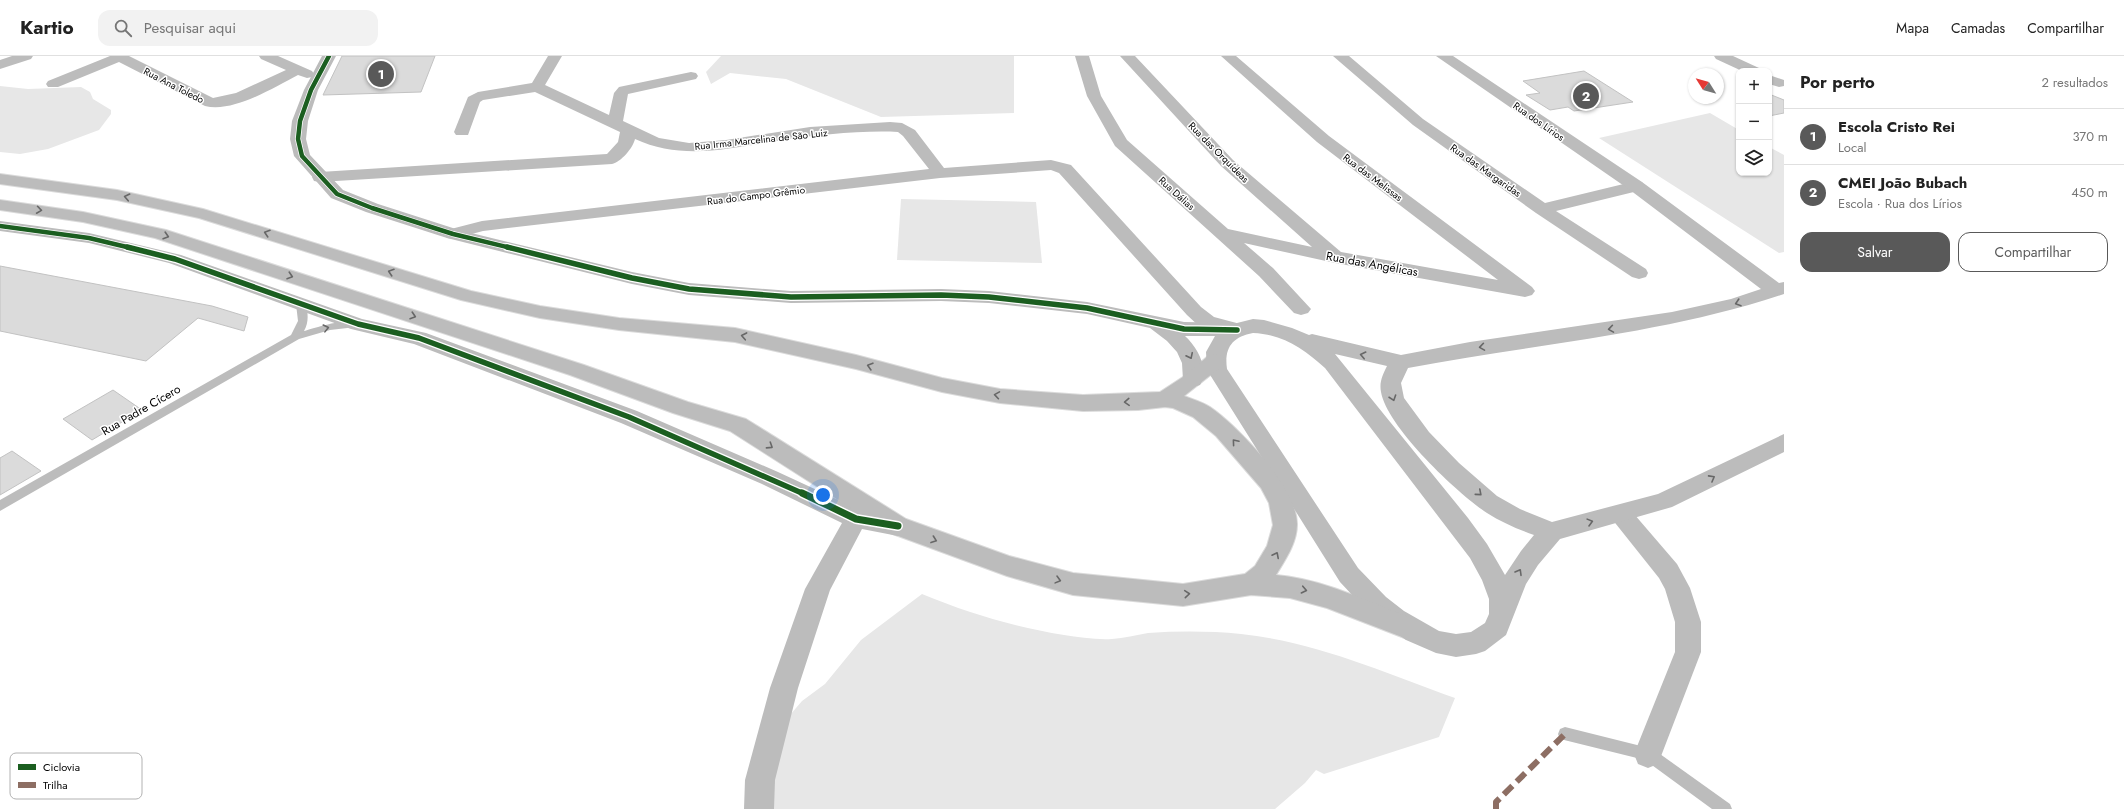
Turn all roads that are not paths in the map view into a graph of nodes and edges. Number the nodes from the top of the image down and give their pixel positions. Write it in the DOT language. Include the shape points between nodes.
graph roads {
  1 [pos="26,56"];
  2 [pos="120,56"];
  3 [pos="266,56"];
  4 [pos="329,56"];
  5 [pos="555,56"];
  6 [pos="1082,56"];
  7 [pos="1127,56"];
  8 [pos="1228,56"];
  9 [pos="1340,56"];
  10 [pos="1721,56"];
  11 [pos="1441,58"];
  12 [pos="0,66"];
  13 [pos="1747,68"];
  14 [pos="298,70"];
  15 [pos="691,76"];
  16 [pos="317,78"];
  17 [pos="53,84"];
  18 [pos="538,87"];
  19 [pos="622,126"];
  20 [pos="462,132"];
  21 [pos="940,173"];
  22 [pos="320,177"];
  23 [pos="0,179"];
  24 [pos="1636,186"];
  25 [pos="0,205"];
  26 [pos="1542,209"];
  27 [pos="0,226"];
  28 [pos="1220,232"];
  29 [pos="453,234"];
  30 [pos="1336,257"];
  31 [pos="1639,273"];
  32 [pos="1779,289"];
  33 [pos="1525,291"];
  34 [pos="302,304"];
  35 [pos="1301,309"];
  36 [pos="1150,323"];
  37 [pos="358,324"];
  38 [pos="1279,329"];
  39 [pos="1236,330"];
  40 [pos="295,337"];
  41 [pos="1214,361"];
  42 [pos="1401,362"];
  43 [pos="1193,380"];
  44 [pos="1165,399"];
  45 [pos="1784,442"];
  46 [pos="0,506"];
  47 [pos="1620,514"];
  48 [pos="856,519"];
  49 [pos="898,526"];
  50 [pos="1552,532"];
  51 [pos="1251,584"];
  52 [pos="1503,607"];
  53 [pos="1407,628"];
  54 [pos="1565,734"];
  55 [pos="1648,754"];
  56 [pos="759,804"];
  57 [pos="1725,809"];
  1 -- 12 [label="street"];
  2 -- 14 [label="street, Rua Ana Toledo" via="210,103 217,104"];
  2 -- 17 [label="street"];
  3 -- 14 [label="street"];
  4 -- 16 [label="street"];
  5 -- 18 [label="street"];
  6 -- 28 [label="street, Rua Dálias" via="1094,96 1121,143"];
  7 -- 30 [label="street, Rua das Orquídeas" via="1227,163"];
  8 -- 33 [label="street, Rua das Melissas" via="1323,139"];
  9 -- 26 [label="street, Rua das Margaridas" via="1418,122"];
  10 -- 13 [label="street"];
  11 -- 24 [label="street, Rua dos Lírios"];
  14 -- 16 [label="street"];
  15 -- 19 [label="street" via="624,90 621,93"];
  16 -- 22 [label="street" via="310,90 300,122 298,139 302,156"];
  18 -- 19 [label="street, Rua Irma Marcelina de São Luiz"];
  18 -- 20 [label="street" via="478,96 473,100"];
  19 -- 21 [label="street, Rua Irma Marcelina de São Luiz" via="654,142 684,147 718,145 800,133 902,128 909,133"];
  19 -- 22 [label="street" via="626,143 612,159"];
  21 -- 29 [label="street, Rua do Campo Grêmio" via="482,226"];
  21 -- 39 [label="street, Rua do Campo Grêmio" via="1051,165 1065,169 1194,311 1207,322"];
  22 -- 29 [label="street" via="337,194"];
  44 -- 23 [label="street, one-way" via="1083,403 1000,396 942,385 763,340 579,319 468,296 203,214 117,195"];
  24 -- 26 [label="street"];
  24 -- 32 [label="street, Rua dos Lírios"];
  25 -- 49 [label="street, one-way" via="83,217 160,234 738,425"];
  26 -- 31 [label="street, Rua das Margaridas"];
  27 -- 34 [label="street" via="89,238 175,259"];
  28 -- 30 [label="street, Rua das Angélicas"];
  28 -- 35 [label="street, Rua Dálias" via="1266,272"];
  29 -- 36 [label="street" via="632,278 689,289 798,297 989,297 1087,308"];
  30 -- 33 [label="street, Rua das Angélicas"];
  32 -- 42 [label="street, one-way" via="1735,304 1672,318"];
  34 -- 37 [label="street"];
  34 -- 40 [label="lane, Rua Padre Cícero" via="304,325"];
  36 -- 39 [label="street" via="1184,329"];
  36 -- 43 [label="street, one-way" via="1171,334 1186,349 1193,365"];
  40 -- 37 [label="lane, Rua Padre Cícero, one-way" via="330,327"];
  37 -- 48 [label="street" via="419,338 564,391 770,478"];
  38 -- 39 [label="street" via="1253,326"];
  42 -- 38 [label="street, one-way" via="1345,350"];
  38 -- 52 [label="street" via="1313,346 1332,362 1474,543 1496,584"];
  39 -- 41 [label="street" via="1223,338"];
  40 -- 46 [label="lane, Rua Padre Cícero"];
  41 -- 43 [label="street"];
  41 -- 53 [label="street" via="1221,376 1349,575 1371,599"];
  42 -- 50 [label="street, one-way" via="1392,376 1393,398 1396,406 1424,441 1489,502 1521,520"];
  43 -- 44 [label="street"];
  51 -- 44 [label="street, one-way" via="1274,560 1283,537 1284,514 1276,492 1213,420 1189,407"];
  47 -- 45 [label="street, one-way" via="1664,501"];
  50 -- 47 [label="street, one-way"];
  47 -- 55 [label="street" via="1668,571 1677,588 1688,622 1688,644 1684,665"];
  48 -- 49 [label="street"];
  48 -- 56 [label="street" via="818,589 784,688 760,780"];
  49 -- 51 [label="street, one-way" via="1007,566 1073,584 1183,595"];
  52 -- 50 [label="street, one-way" via="1522,567 1539,544"];
  51 -- 53 [label="street, one-way" via="1310,592"];
  52 -- 53 [label="street" via="1502,618 1497,628 1489,635 1467,644 1442,643"];
  54 -- 55 [label="lane"];
  55 -- 57 [label="lane"];
}
